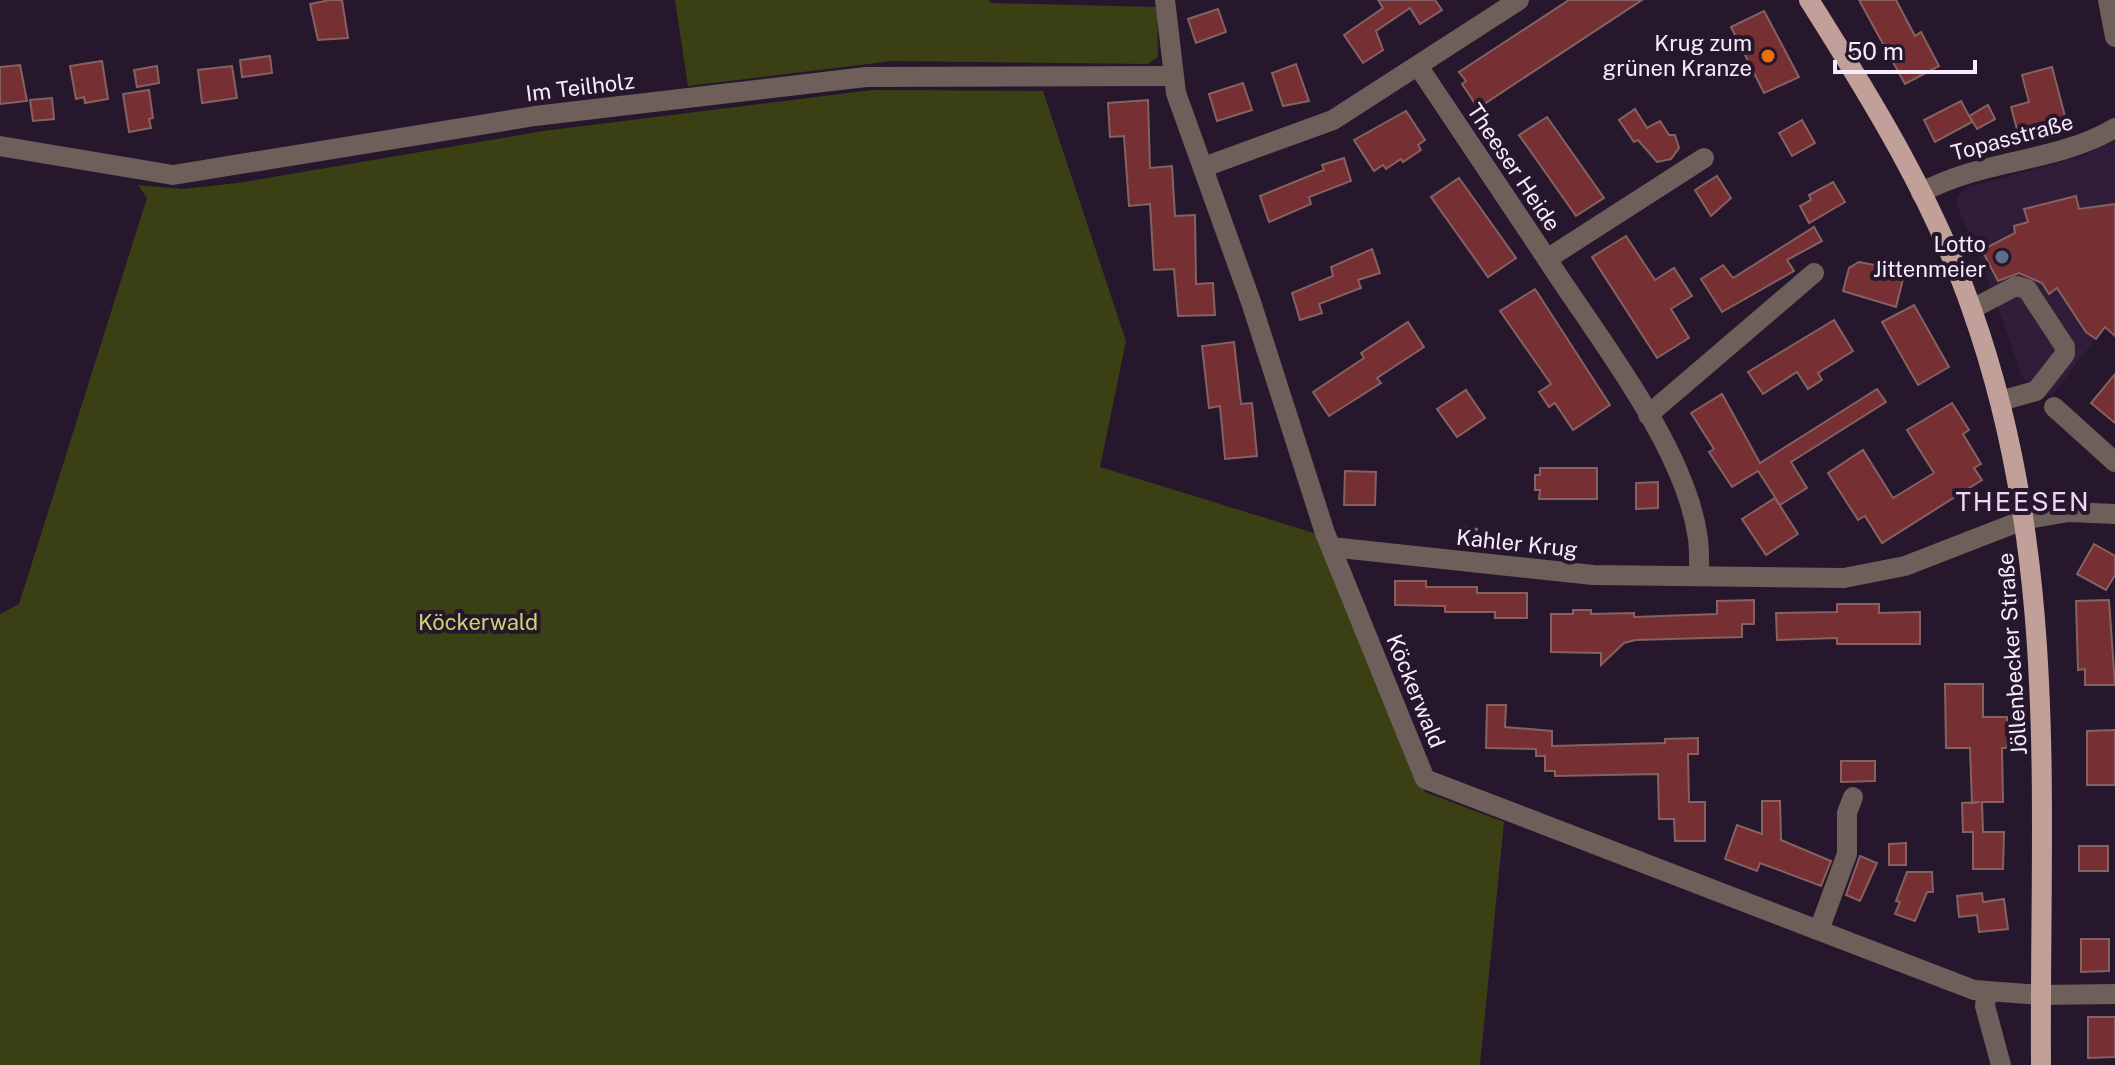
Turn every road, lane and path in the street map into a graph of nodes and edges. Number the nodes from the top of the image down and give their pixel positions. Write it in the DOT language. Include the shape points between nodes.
graph roads {
  1 [pos="1165,0"];
  2 [pos="1519,0"];
  3 [pos="1809,0"];
  4 [pos="2108,0"];
  5 [pos="2115,37"];
  6 [pos="1418,66"];
  7 [pos="1172,76"];
  8 [pos="2115,128"];
  9 [pos="0,146"];
  10 [pos="1704,158"];
  11 [pos="1204,167"];
  12 [pos="1921,193"];
  13 [pos="1547,259"];
  14 [pos="1814,273"];
  15 [pos="1972,309"];
  16 [pos="2000,401"];
  17 [pos="2054,407"];
  18 [pos="1648,415"];
  19 [pos="2115,462"];
  20 [pos="2115,514"];
  21 [pos="2026,519"];
  22 [pos="1331,547"];
  23 [pos="1699,576"];
  24 [pos="1853,797"];
  25 [pos="1819,930"];
  26 [pos="1987,992"];
  27 [pos="2115,994"];
  28 [pos="2040,995"];
  29 [pos="2001,1065"];
  30 [pos="2041,1065"];
  1 -- 7 [label="street, Köckerwald"];
  2 -- 6 [label="street"];
  3 -- 12 [label="main road, Jöllenbecker Straße"];
  4 -- 5 [label="street"];
  6 -- 11 [label="street" via="1322,125"];
  6 -- 13 [label="street, Theeser Heide"];
  7 -- 9 [label="street, Im Teilholz" via="866,77 535,116 173,175"];
  7 -- 11 [label="street, Köckerwald"];
  8 -- 12 [label="street, Topasstraße" via="2089,141 1961,175"];
  10 -- 13 [label="street, Theeser Heide"];
  11 -- 22 [label="street, Köckerwald"];
  12 -- 15 [label="main road, Jöllenbecker Straße"];
  13 -- 18 [label="street"];
  14 -- 18 [label="street"];
  15 -- 16 [label="main road, Jöllenbecker Straße"];
  15 -- 16 [label="street" via="2016,286 2027,289 2065,347 2036,391"];
  16 -- 21 [label="main road, Jöllenbecker Straße"];
  17 -- 19 [label="street"];
  18 -- 23 [label="street" via="1694,518"];
  20 -- 21 [label="street, Kahler Krug" via="2069,512"];
  21 -- 23 [label="street, Kahler Krug" via="1881,574"];
  21 -- 28 [label="main road, Jöllenbecker Straße" via="2043,748"];
  22 -- 23 [label="street, Kahler Krug" via="1562,573"];
  22 -- 25 [label="street, Köckerwald" via="1425,779"];
  24 -- 25 [label="street" via="1847,813 1847,854"];
  25 -- 26 [label="street, Köckerwald"];
  26 -- 28 [label="street, Köckerwald"];
  26 -- 29 [label="street" via="1985,1006"];
  27 -- 28 [label="street, Köckerwald"];
  28 -- 30 [label="main road, Jöllenbecker Straße"];
}
